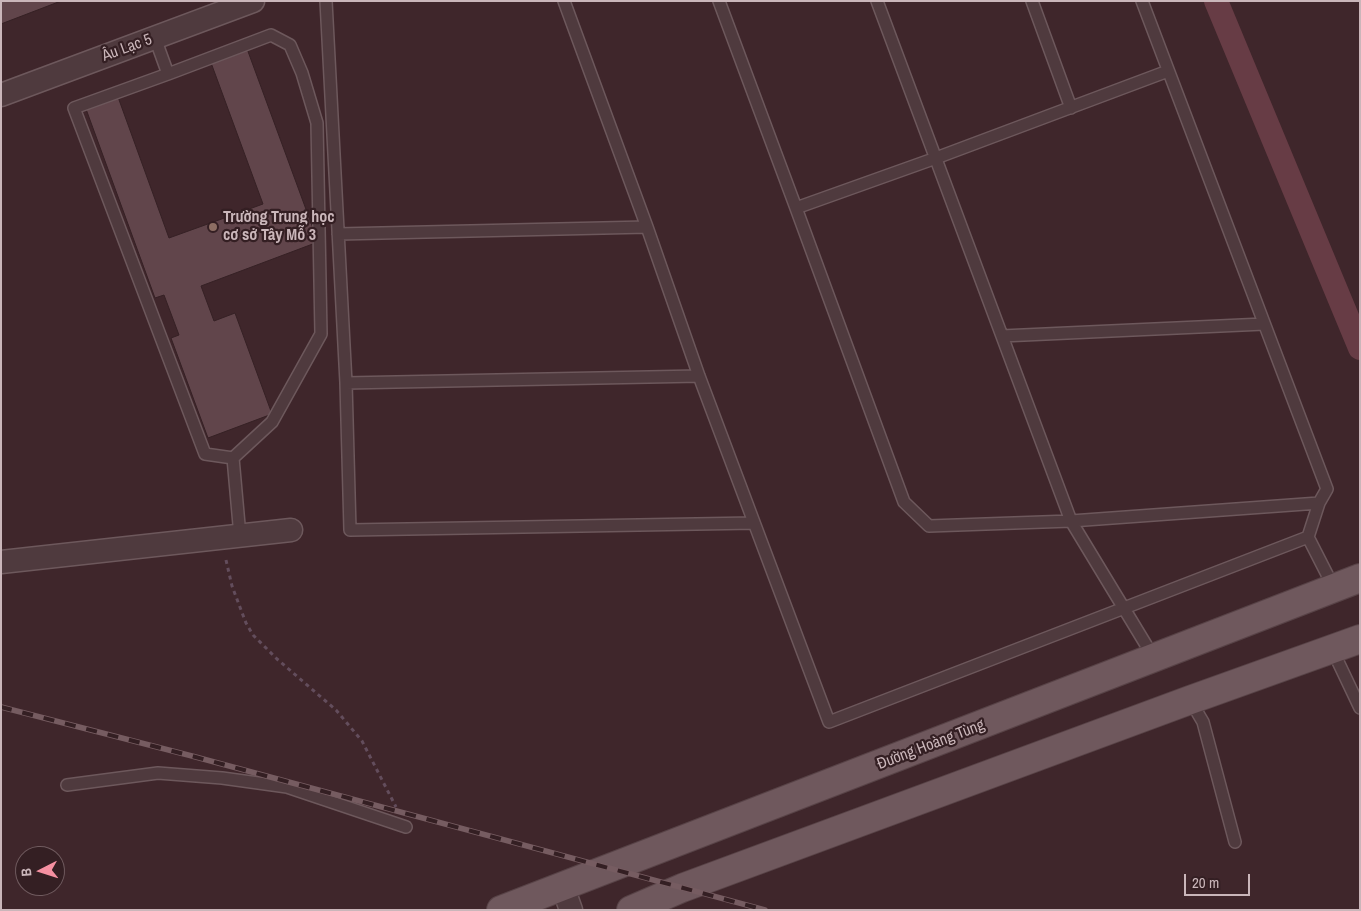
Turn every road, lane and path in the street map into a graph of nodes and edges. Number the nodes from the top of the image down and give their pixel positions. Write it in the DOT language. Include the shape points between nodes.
graph roads {
  1 [pos="253,1"];
  2 [pos="326,1"];
  3 [pos="564,1"];
  4 [pos="719,1"];
  5 [pos="878,1"];
  6 [pos="1032,1"];
  7 [pos="1142,1"];
  8 [pos="155,38"];
  9 [pos="1168,71"];
  10 [pos="168,74"];
  11 [pos="1,95"];
  12 [pos="1070,108"];
  13 [pos="936,158"];
  14 [pos="796,208"];
  15 [pos="647,227"];
  16 [pos="338,234"];
  17 [pos="1264,324"];
  18 [pos="1002,336"];
  19 [pos="699,376"];
  20 [pos="346,384"];
  21 [pos="233,458"];
  22 [pos="1320,503"];
  23 [pos="1071,521"];
  24 [pos="754,523"];
  25 [pos="291,530"];
  26 [pos="1308,536"];
  27 [pos="226,542"];
  28 [pos="1,562"];
  29 [pos="1360,578"];
  30 [pos="1334,588"];
  31 [pos="1124,608"];
  32 [pos="1360,639"];
  33 [pos="1332,649"];
  34 [pos="1154,658"];
  35 [pos="1190,700"];
  36 [pos="1360,708"];
  37 [pos="67,785"];
  38 [pos="398,811"];
  39 [pos="406,827"];
  40 [pos="1235,842"];
  41 [pos="567,898"];
  42 [pos="501,910"];
  43 [pos="631,910"];
  1 -- 8 [label="street, Âu Lạc 5"];
  2 -- 16 [label="lane"];
  3 -- 15 [label="lane"];
  4 -- 14 [label="lane"];
  5 -- 13 [label="lane"];
  6 -- 12 [label="lane"];
  7 -- 9 [label="lane"];
  8 -- 10 [label="lane"];
  8 -- 11 [label="street, Âu Lạc 5"];
  9 -- 12 [label="lane"];
  9 -- 17 [label="lane"];
  10 -- 21 [label="lane" via="74,108 205,454"];
  10 -- 21 [label="lane" via="271,35 290,45 317,123 321,334 272,422"];
  12 -- 13 [label="lane"];
  13 -- 14 [label="lane"];
  13 -- 18 [label="lane"];
  14 -- 23 [label="lane" via="904,502 929,526"];
  15 -- 16 [label="lane"];
  15 -- 19 [label="lane"];
  16 -- 20 [label="lane"];
  17 -- 18 [label="lane"];
  17 -- 22 [label="lane" via="1327,490"];
  18 -- 23 [label="lane"];
  19 -- 20 [label="lane"];
  19 -- 24 [label="lane"];
  20 -- 24 [label="lane" via="350,530"];
  21 -- 27 [label="lane"];
  22 -- 23 [label="lane"];
  22 -- 26 [label="lane"];
  23 -- 31 [label="lane"];
  24 -- 31 [label="lane" via="829,722"];
  25 -- 27 [label="street"];
  26 -- 30 [label="lane"];
  26 -- 31 [label="lane"];
  27 -- 28 [label="street"];
  27 -- 38 [label="path" via="232,586 253,635 336,710 362,741"];
  29 -- 30 [label="main road, Đường Hoàng Tùng"];
  30 -- 34 [label="main road, Đường Hoàng Tùng"];
  31 -- 34 [label="lane"];
  32 -- 33 [label="main road"];
  33 -- 35 [label="main road"];
  33 -- 36 [label="lane"];
  34 -- 41 [label="main road, Đường Hoàng Tùng"];
  35 -- 40 [label="lane" via="1203,722"];
  35 -- 43 [label="main road"];
  37 -- 39 [label="lane" via="158,773 222,778 287,787"];
  41 -- 42 [label="main road, Đường Hoàng Tùng"];
}
